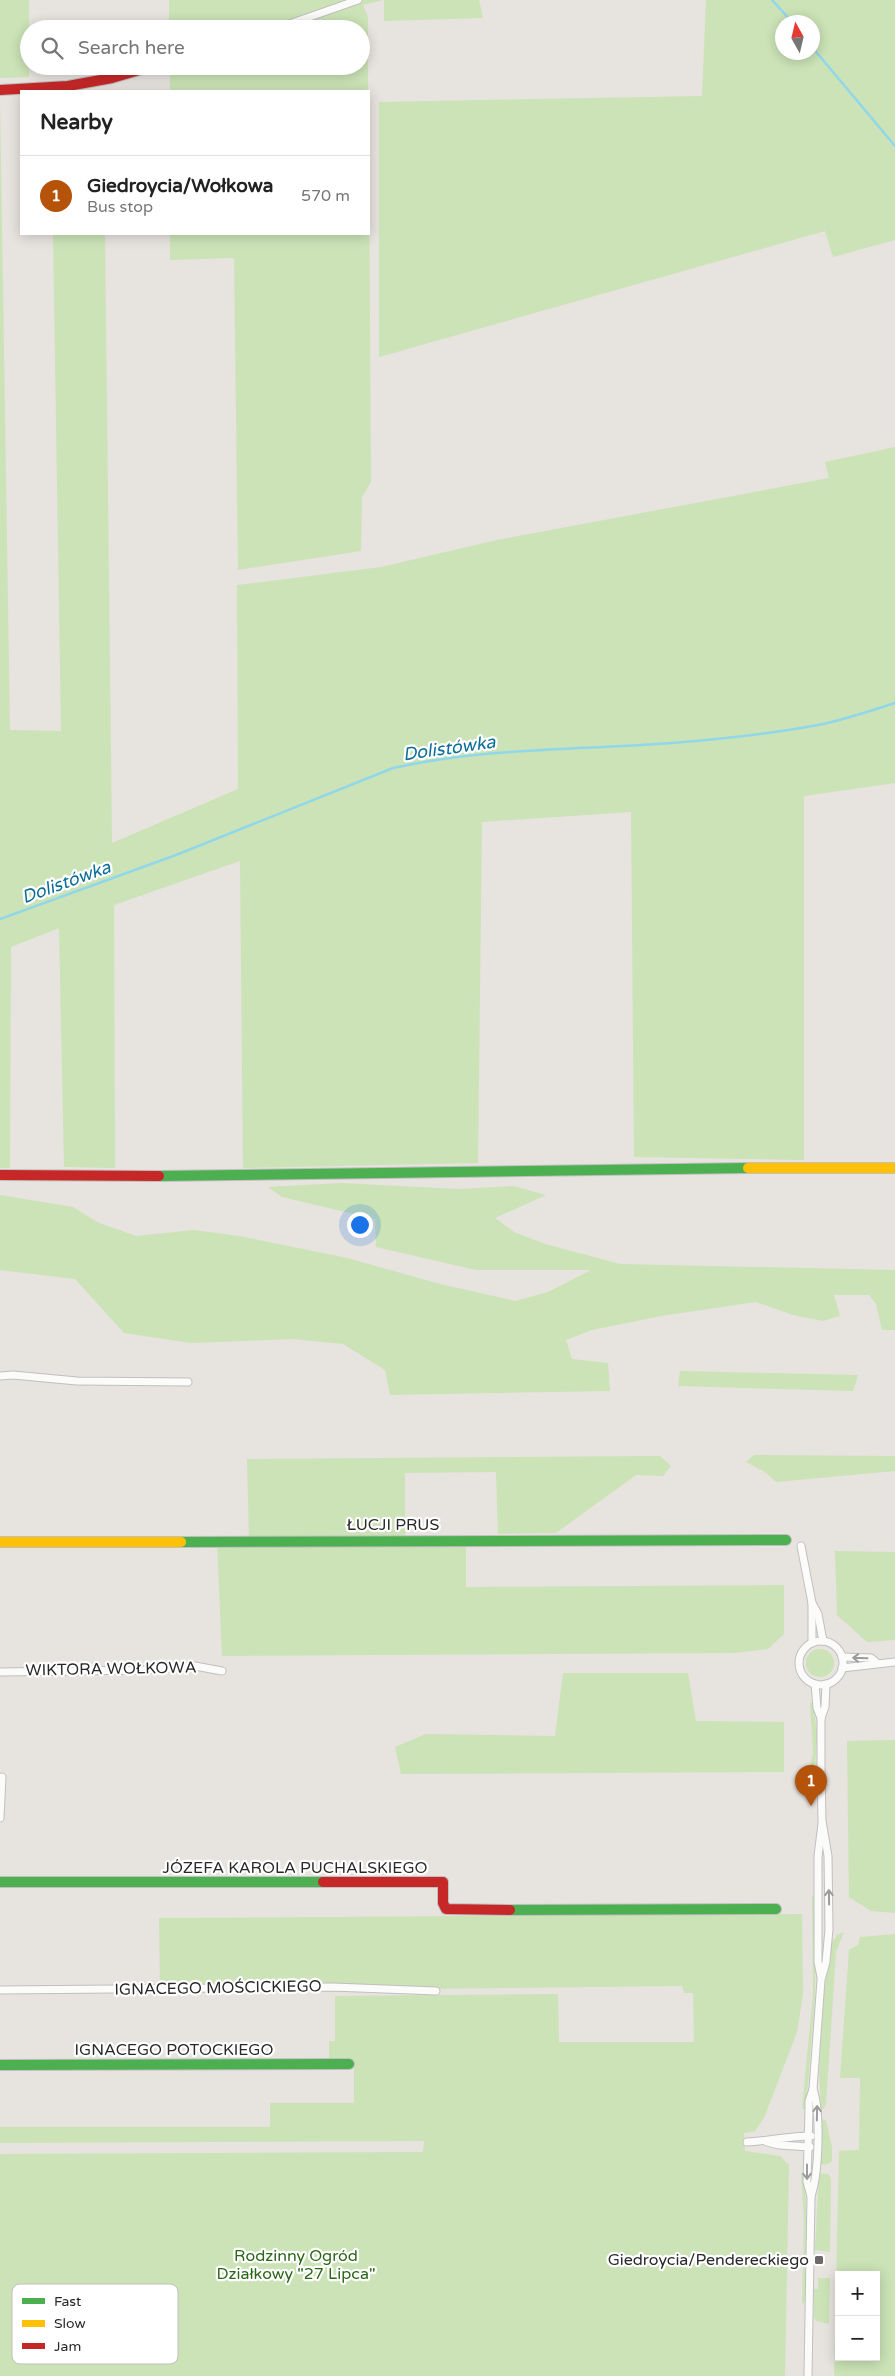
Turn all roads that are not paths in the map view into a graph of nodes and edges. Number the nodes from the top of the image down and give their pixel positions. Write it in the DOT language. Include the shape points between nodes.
graph roads {
  1 [pos="358,0"];
  2 [pos="301,20"];
  3 [pos="122,75"];
  4 [pos="0,90"];
  5 [pos="895,1168"];
  6 [pos="0,1175"];
  7 [pos="0,1376"];
  8 [pos="188,1382"];
  9 [pos="786,1540"];
  10 [pos="0,1542"];
  11 [pos="801,1546"];
  12 [pos="812,1603"];
  13 [pos="823,1641"];
  14 [pos="812,1643"];
  15 [pos="842,1658"];
  16 [pos="895,1662"];
  17 [pos="877,1663"];
  18 [pos="842,1668"];
  19 [pos="222,1671"];
  20 [pos="0,1672"];
  21 [pos="815,1684"];
  22 [pos="826,1684"];
  23 [pos="821,1718"];
  24 [pos="2,1777"];
  25 [pos="0,1800"];
  26 [pos="0,1818"];
  27 [pos="822,1821"];
  28 [pos="0,1882"];
  29 [pos="776,1909"];
  30 [pos="819,1919"];
  31 [pos="829,1919"];
  32 [pos="819,1929"];
  33 [pos="829,1929"];
  34 [pos="821,1980"];
  35 [pos="0,1990"];
  36 [pos="436,1991"];
  37 [pos="349,2064"];
  38 [pos="0,2065"];
  39 [pos="813,2089"];
  40 [pos="808,2136"];
  41 [pos="817,2136"];
  42 [pos="766,2141"];
  43 [pos="747,2142"];
  44 [pos="807,2147"];
  45 [pos="817,2147"];
  46 [pos="811,2196"];
  47 [pos="808,2376"];
  1 -- 2 [label="street"];
  3 -- 4 [label="street" via="68,86"];
  5 -- 6 [label="street" via="202,1176"];
  7 -- 8 [label="street" via="77,1381"];
  9 -- 10 [label="street, ŁUCJI PRUS"];
  11 -- 12 [label="street"];
  12 -- 13 [label="street" via="818,1614"];
  12 -- 14 [label="street"];
  13 -- 14 [label="street"];
  13 -- 15 [label="street" via="835,1646"];
  14 -- 21 [label="street" via="802,1651 798,1665 805,1678"];
  17 -- 15 [label="street, one-way" via="871,1658"];
  15 -- 18 [label="street"];
  16 -- 17 [label="street"];
  17 -- 18 [label="street"];
  18 -- 22 [label="street" via="836,1678"];
  19 -- 20 [label="street, WIKTORA WOŁKOWA" via="195,1666"];
  21 -- 22 [label="street"];
  21 -- 23 [label="street"];
  22 -- 23 [label="street"];
  23 -- 27 [label="street"];
  24 -- 25 [label="street"];
  25 -- 26 [label="street"];
  27 -- 30 [label="street" via="818,1842"];
  31 -- 27 [label="street, one-way" via="827,1842"];
  28 -- 29 [label="street, JÓZEFA KAROLA PUCHALSKIEGO" via="443,1882 446,1909 454,1910"];
  30 -- 31 [label="street"];
  30 -- 32 [label="street"];
  31 -- 33 [label="street"];
  32 -- 33 [label="street"];
  32 -- 34 [label="street"];
  33 -- 34 [label="street"];
  34 -- 39 [label="street"];
  35 -- 36 [label="street, IGNACEGO MOŚCICKIEGO" via="333,1987"];
  37 -- 38 [label="street, IGNACEGO POTOCKIEGO"];
  39 -- 40 [label="street" via="809,2101"];
  41 -- 39 [label="street, one-way" via="818,2108"];
  40 -- 41 [label="street"];
  40 -- 42 [label="street"];
  40 -- 44 [label="street"];
  41 -- 45 [label="street"];
  42 -- 43 [label="street"];
  42 -- 44 [label="street"];
  44 -- 45 [label="street"];
  44 -- 46 [label="street, one-way" via="807,2182"];
  45 -- 46 [label="street" via="816,2182"];
  46 -- 47 [label="street"];
}
